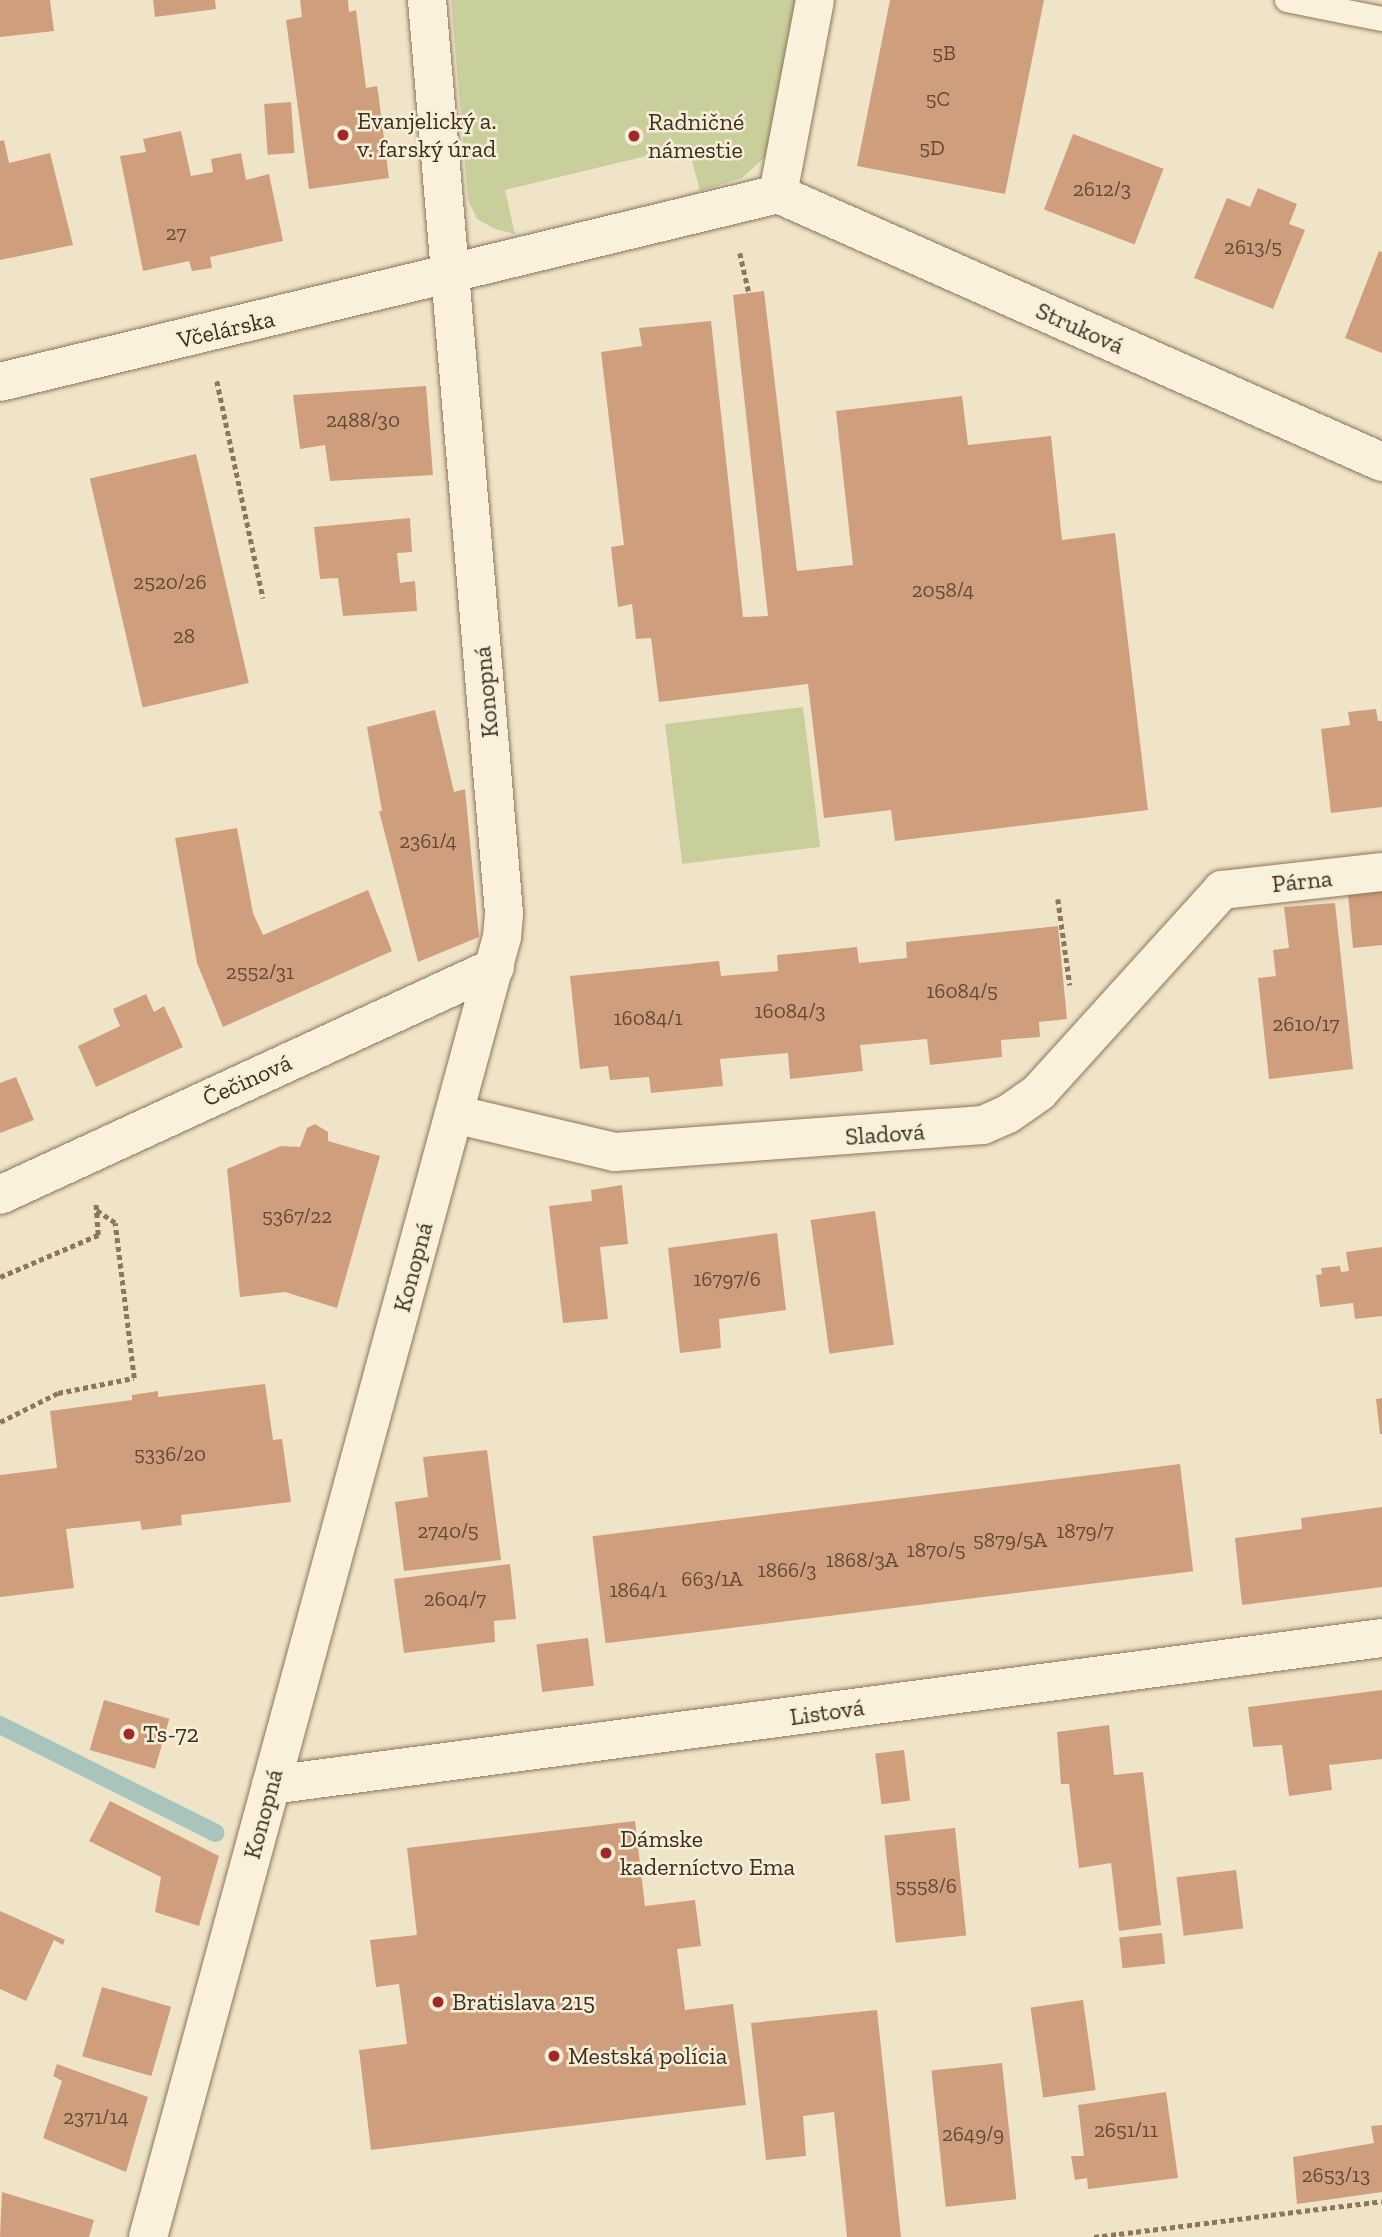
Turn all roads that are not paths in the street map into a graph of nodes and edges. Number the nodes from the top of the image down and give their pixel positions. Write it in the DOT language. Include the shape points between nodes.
graph roads {
  1 [pos="427,0"];
  2 [pos="815,0"];
  3 [pos="1287,0"];
  4 [pos="1382,19"];
  5 [pos="778,194"];
  6 [pos="452,276"];
  7 [pos="0,382"];
  8 [pos="1382,462"];
  9 [pos="1382,872"];
  10 [pos="1222,890"];
  11 [pos="495,967"];
  12 [pos="454,1114"];
  13 [pos="0,1195"];
  14 [pos="1382,1638"];
  15 [pos="271,1785"];
  16 [pos="148,2237"];
  1 -- 6 [label="street"];
  2 -- 5 [label="street"];
  3 -- 4 [label="lane"];
  5 -- 6 [label="street"];
  5 -- 8 [label="street, Struková"];
  6 -- 7 [label="street, Včelárska"];
  6 -- 11 [label="street, Konopná" via="504,913"];
  9 -- 10 [label="street, Párna"];
  10 -- 12 [label="street, Sladová" via="1039,1091 1008,1114 960,1129 615,1152"];
  11 -- 12 [label="street, Konopná"];
  11 -- 13 [label="street, Čečinová"];
  12 -- 15 [label="street, Konopná"];
  14 -- 15 [label="street, Listová"];
  15 -- 16 [label="street, Konopná"];
}
